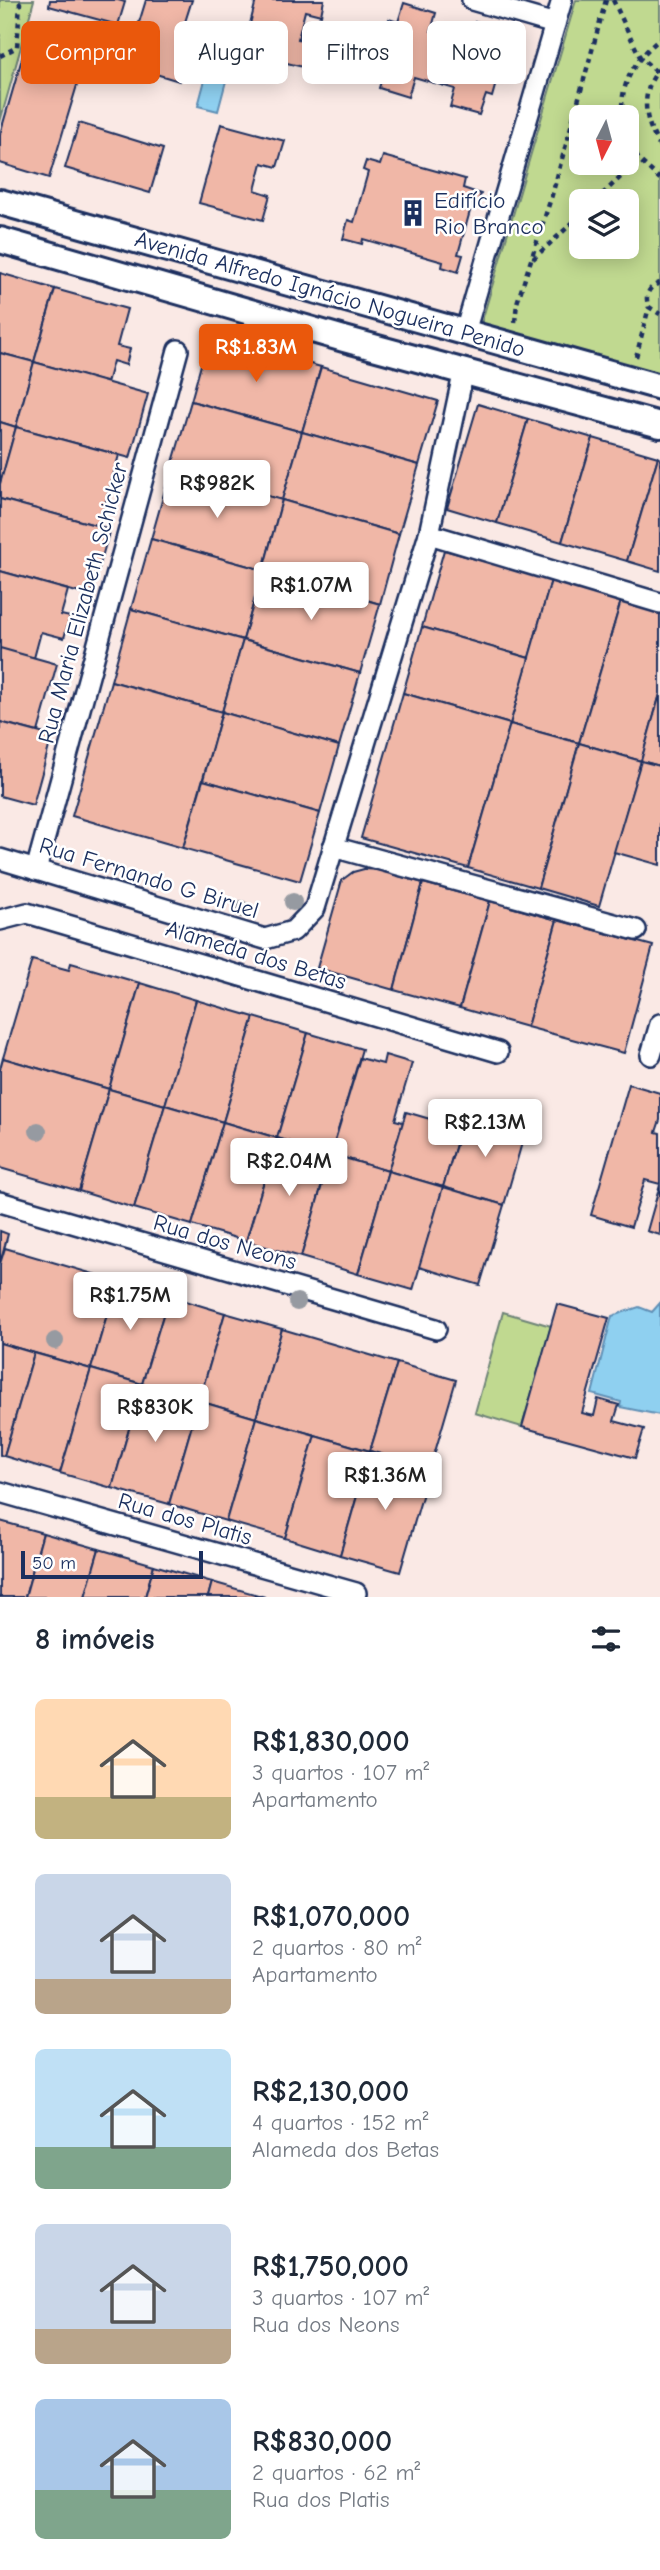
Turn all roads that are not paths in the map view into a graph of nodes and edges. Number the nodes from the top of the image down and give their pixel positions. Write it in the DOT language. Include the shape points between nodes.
graph roads {
  1 [pos="472,0"];
  2 [pos="562,0"];
  3 [pos="555,24"];
  4 [pos="0,202"];
  5 [pos="0,240"];
  6 [pos="299,285"];
  7 [pos="357,303"];
  8 [pos="287,321"];
  9 [pos="465,332"];
  10 [pos="345,339"];
  11 [pos="178,350"];
  12 [pos="464,370"];
  13 [pos="660,387"];
  14 [pos="660,425"];
  15 [pos="429,534"];
  16 [pos="660,603"];
  17 [pos="333,847"];
  18 [pos="0,859"];
  19 [pos="36,870"];
  20 [pos="0,920"];
  21 [pos="636,930"];
  22 [pos="660,1024"];
  23 [pos="498,1052"];
  24 [pos="650,1055"];
  25 [pos="0,1202"];
  26 [pos="436,1329"];
  27 [pos="0,1492"];
  28 [pos="356,1593"];
  1 -- 3 [label="street"];
  2 -- 3 [label="street"];
  3 -- 9 [label="street"];
  4 -- 6 [label="street, Avenida Alfredo Ignácio Nogueira Penido"];
  5 -- 8 [label="street, Avenida Alfredo Ignácio Nogueira Penido"];
  6 -- 7 [label="street, Avenida Alfredo Ignácio Nogueira Penido"];
  6 -- 8 [label="street" via="305,293 303,308"];
  7 -- 9 [label="street, Avenida Alfredo Ignácio Nogueira Penido"];
  7 -- 10 [label="street" via="342,307 337,314 335,322"];
  8 -- 10 [label="street, Avenida Alfredo Ignácio Nogueira Penido"];
  9 -- 13 [label="street, Avenida Alfredo Ignácio Nogueira Penido"];
  10 -- 12 [label="street, Avenida Alfredo Ignácio Nogueira Penido"];
  11 -- 19 [label="street, Rua Maria Elizabeth Schicker"];
  12 -- 14 [label="street, Avenida Alfredo Ignácio Nogueira Penido"];
  12 -- 15 [label="street"];
  15 -- 16 [label="street"];
  15 -- 17 [label="street"];
  17 -- 19 [label="street, Rua Fernando G Biruel" via="315,908 293,931 265,939"];
  17 -- 21 [label="street"];
  18 -- 19 [label="street, Rua Fernando G Biruel"];
  20 -- 23 [label="street, Alameda dos Betas" via="27,913"];
  22 -- 24 [label="street"];
  25 -- 26 [label="street, Rua dos Neons"];
  27 -- 28 [label="street, Rua dos Platis"];
}
